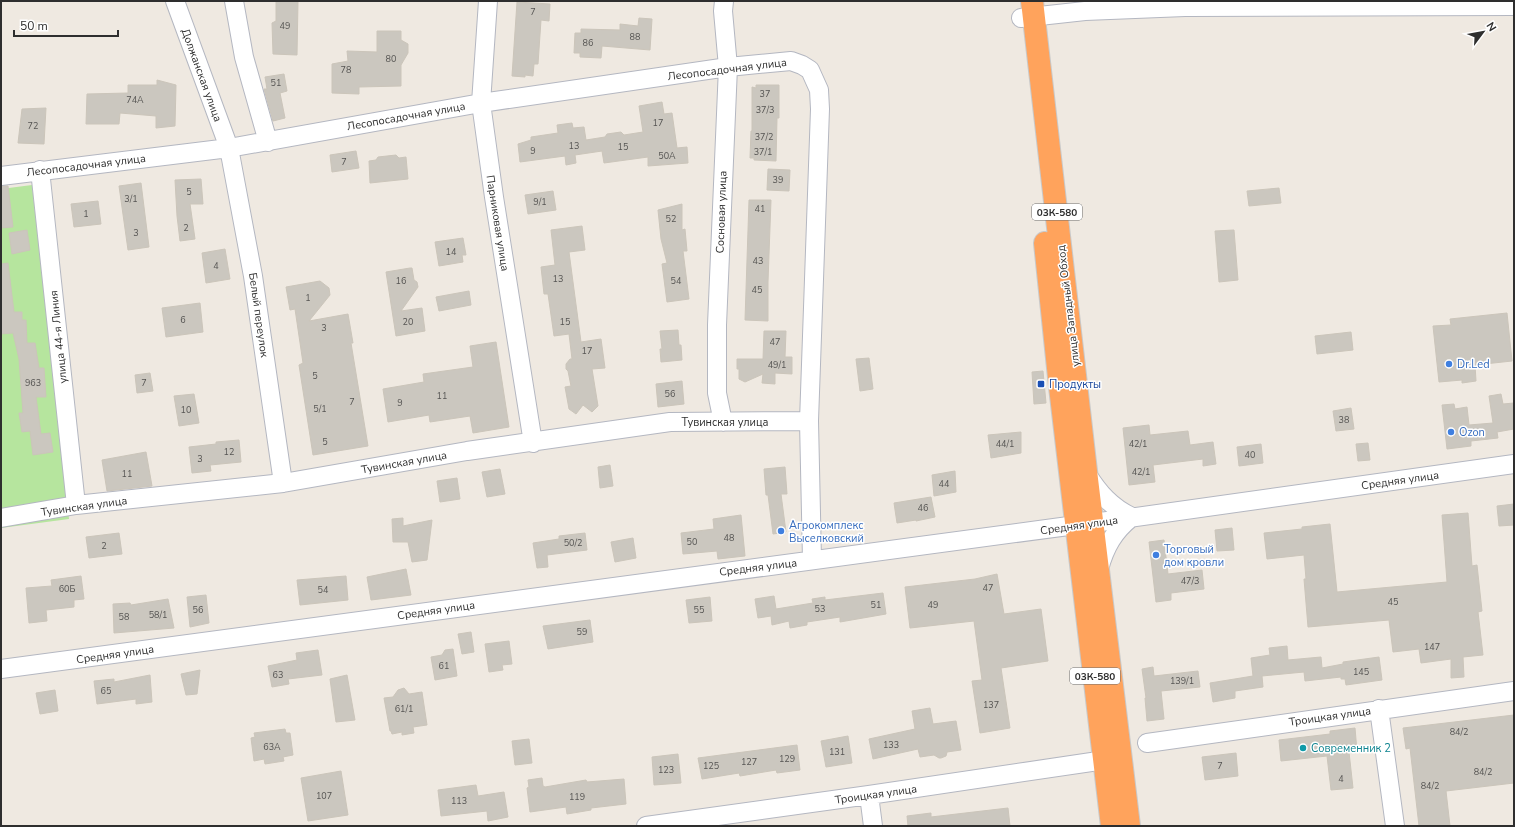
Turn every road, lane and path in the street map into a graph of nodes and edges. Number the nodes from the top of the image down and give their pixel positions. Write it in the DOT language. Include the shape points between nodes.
graph roads {
  1 [pos="175,1"];
  2 [pos="234,1"];
  3 [pos="488,1"];
  4 [pos="724,1"];
  5 [pos="1185,4"];
  6 [pos="1485,4"];
  7 [pos="1514,6"];
  8 [pos="1026,9"];
  9 [pos="728,67"];
  10 [pos="482,103"];
  11 [pos="268,142"];
  12 [pos="229,148"];
  13 [pos="40,170"];
  14 [pos="1,176"];
  15 [pos="809,421"];
  16 [pos="723,422"];
  17 [pos="533,443"];
  18 [pos="1514,464"];
  19 [pos="1087,474"];
  20 [pos="283,483"];
  21 [pos="76,505"];
  22 [pos="1132,517"];
  23 [pos="1,518"];
  24 [pos="1084,524"];
  25 [pos="812,560"];
  26 [pos="1099,569"];
  27 [pos="1,669"];
  28 [pos="1514,690"];
  29 [pos="1379,709"];
  30 [pos="1146,743"];
  31 [pos="1105,760"];
  32 [pos="869,795"];
  33 [pos="646,826"];
  34 [pos="873,826"];
  35 [pos="1112,826"];
  36 [pos="1130,826"];
  37 [pos="1395,826"];
  1 -- 12 [label="street, Должанская улица"];
  2 -- 11 [label="street" via="244,58"];
  3 -- 10 [label="street, Парниковая улица"];
  4 -- 9 [label="street, Сосновая улица"];
  5 -- 6 [label="street"];
  5 -- 8 [label="street" via="1085,11"];
  6 -- 7 [label="street"];
  8 -- 19 [label="highway, улица Западный Обход / 03К-580"];
  8 -- 24 [label="highway, улица Западный Обход / 03К-580" via="1060,387"];
  9 -- 10 [label="street, Лесопосадочная улица"];
  9 -- 15 [label="street, Лесопосадочная улица" via="791,61 810,70 819,90"];
  9 -- 16 [label="street, Сосновая улица" via="717,325 717,393"];
  10 -- 11 [label="street, Лесопосадочная улица"];
  10 -- 17 [label="street, Парниковая улица" via="494,197"];
  11 -- 12 [label="street, Лесопосадочная улица"];
  12 -- 13 [label="street, Лесопосадочная улица"];
  12 -- 20 [label="street, Белый переулок" via="253,276"];
  13 -- 14 [label="street, Лесопосадочная улица"];
  13 -- 21 [label="street, улица 44-я Линия"];
  15 -- 16 [label="street, Тувинская улица"];
  15 -- 25 [label="street"];
  16 -- 17 [label="street, Тувинская улица" via="670,422"];
  17 -- 20 [label="street, Тувинская улица" via="467,451"];
  18 -- 22 [label="street, Средняя улица"];
  19 -- 22 [label="street" via="1106,500"];
  19 -- 24 [label="highway, улица Западный Обход / 03К-580"];
  20 -- 21 [label="street, Тувинская улица"];
  21 -- 23 [label="street, Тувинская улица"];
  22 -- 24 [label="street, Средняя улица"];
  22 -- 26 [label="street" via="1110,540"];
  24 -- 25 [label="street, Средняя улица"];
  24 -- 26 [label="highway, улица Западный Обход / 03К-580"];
  24 -- 31 [label="highway, улица Западный Обход / 03К-580"];
  25 -- 27 [label="street, Средняя улица"];
  26 -- 36 [label="highway, улица Западный Обход / 03К-580"];
  28 -- 29 [label="street, Троицкая улица"];
  29 -- 30 [label="street, Троицкая улица"];
  29 -- 37 [label="street"];
  31 -- 32 [label="street, Троицкая улица"];
  31 -- 35 [label="highway, улица Западный Обход / 03К-580"];
  32 -- 33 [label="street, Троицкая улица"];
  32 -- 34 [label="street"];
}
